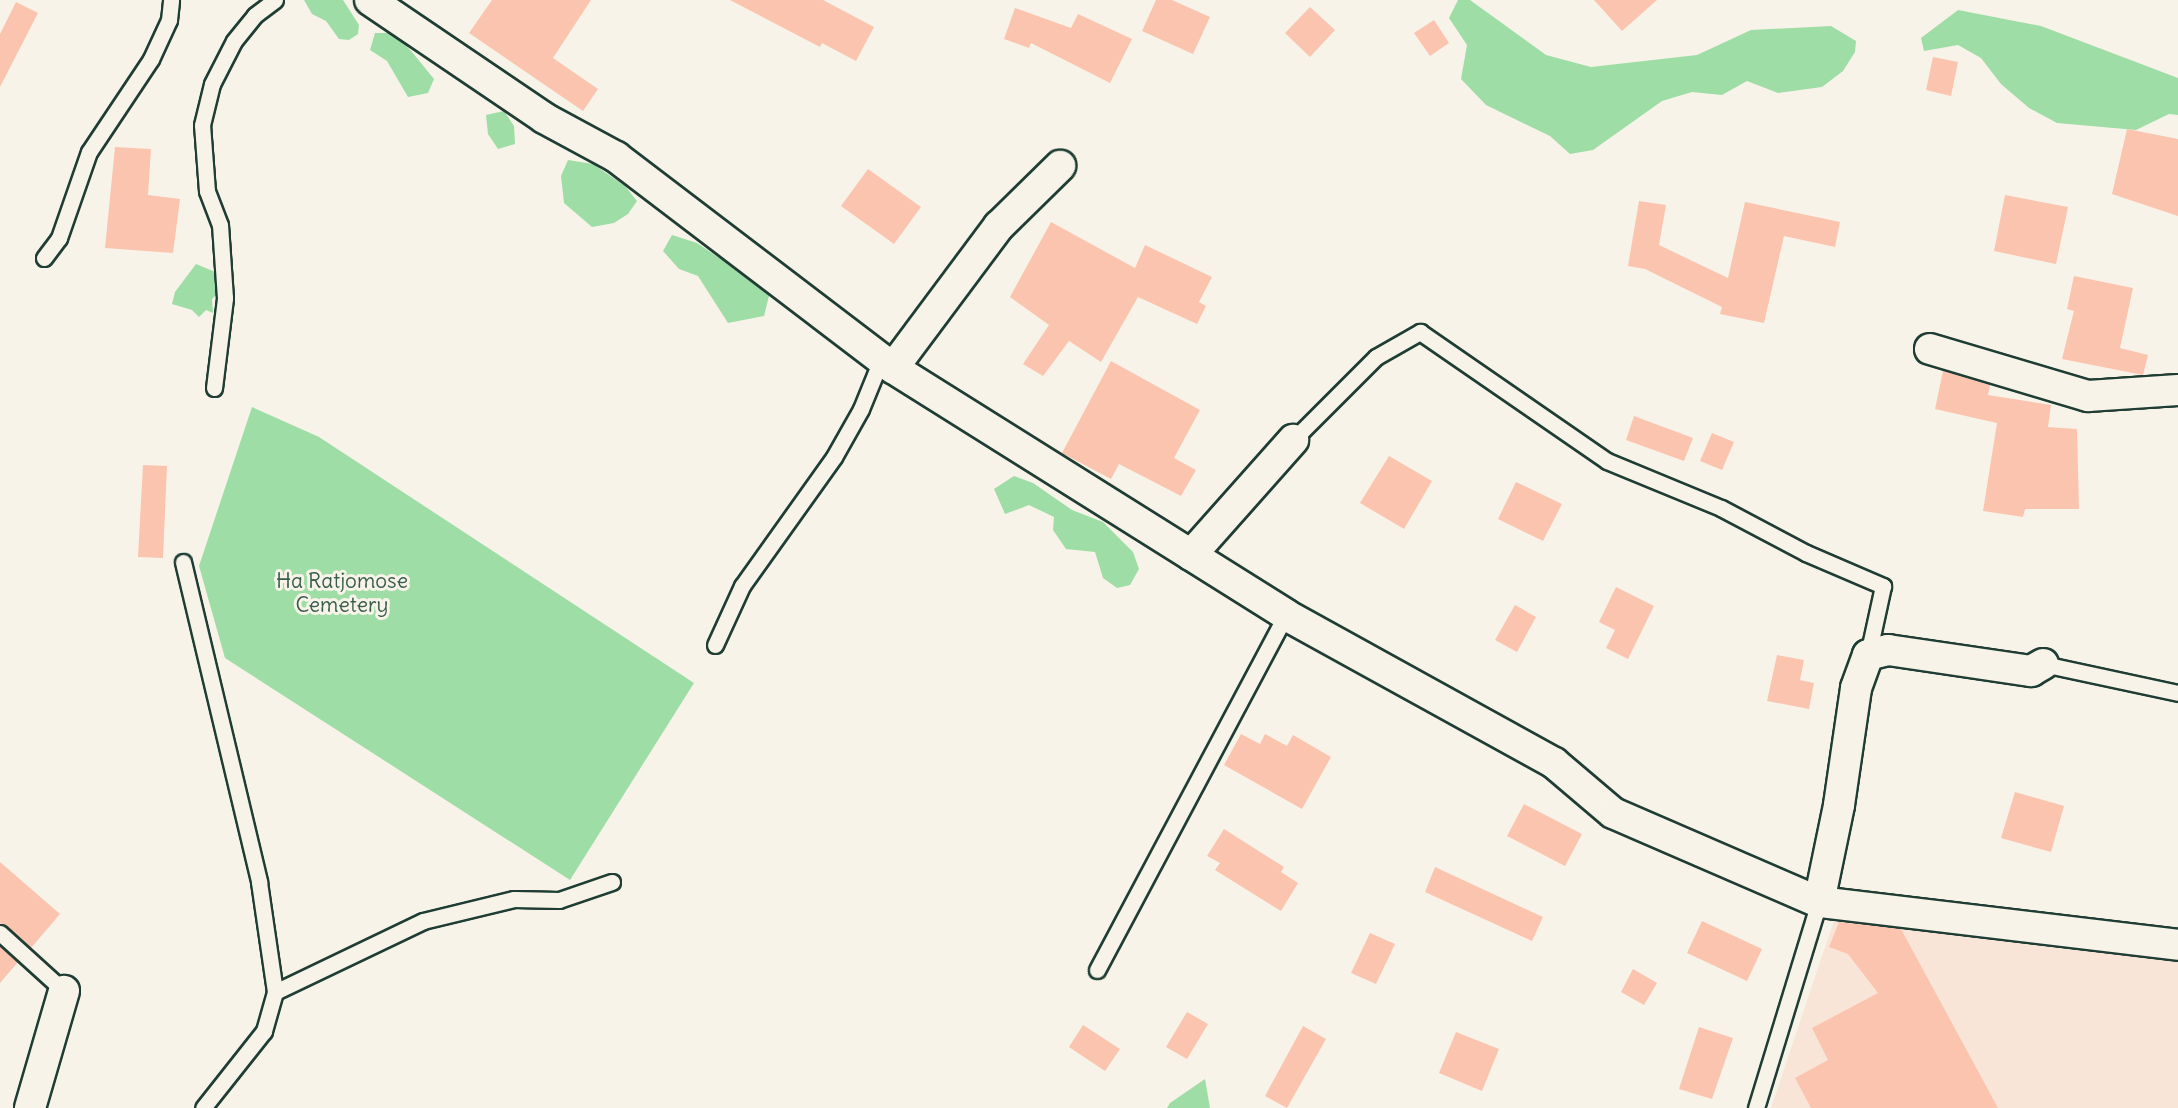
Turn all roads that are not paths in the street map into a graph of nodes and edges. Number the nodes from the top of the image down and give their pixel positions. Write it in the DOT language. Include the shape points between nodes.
graph roads {
  1 [pos="171,0"];
  2 [pos="275,0"];
  3 [pos="370,0"];
  4 [pos="1060,166"];
  5 [pos="44,258"];
  6 [pos="1930,349"];
  7 [pos="887,364"];
  8 [pos="214,388"];
  9 [pos="2178,390"];
  10 [pos="1293,440"];
  11 [pos="1191,555"];
  12 [pos="183,562"];
  13 [pos="1286,615"];
  14 [pos="715,645"];
  15 [pos="1868,655"];
  16 [pos="2043,664"];
  17 [pos="2178,693"];
  18 [pos="612,882"];
  19 [pos="1819,902"];
  20 [pos="0,933"];
  21 [pos="2178,945"];
  22 [pos="1097,969"];
  23 [pos="64,991"];
  24 [pos="275,992"];
  25 [pos="30,1108"];
  26 [pos="203,1108"];
  27 [pos="1756,1108"];
  1 -- 5 [label="lane" via="169,21 151,59 89,152 59,238"];
  2 -- 8 [label="lane" via="255,15 234,41 212,84 202,125 207,191 220,225 225,298"];
  3 -- 7 [label="street" via="544,118 616,158"];
  4 -- 7 [label="street" via="999,226"];
  6 -- 9 [label="street" via="2088,396"];
  7 -- 11 [label="street"];
  7 -- 14 [label="lane" via="834,457 742,586"];
  10 -- 11 [label="street"];
  10 -- 15 [label="lane" via="1376,357 1420,332 1607,461 1721,508 1806,553 1883,586"];
  11 -- 13 [label="street"];
  12 -- 24 [label="lane" via="259,882"];
  13 -- 19 [label="street" via="1554,763 1612,813"];
  13 -- 22 [label="lane"];
  15 -- 16 [label="street" via="1888,650 2031,670"];
  15 -- 19 [label="street" via="1856,688 1839,805"];
  16 -- 17 [label="lane"];
  18 -- 24 [label="lane" via="559,900 514,899 423,921"];
  19 -- 21 [label="street"];
  19 -- 27 [label="lane"];
  20 -- 23 [label="lane"];
  23 -- 25 [label="street"];
  24 -- 26 [label="lane" via="264,1030"];
}
